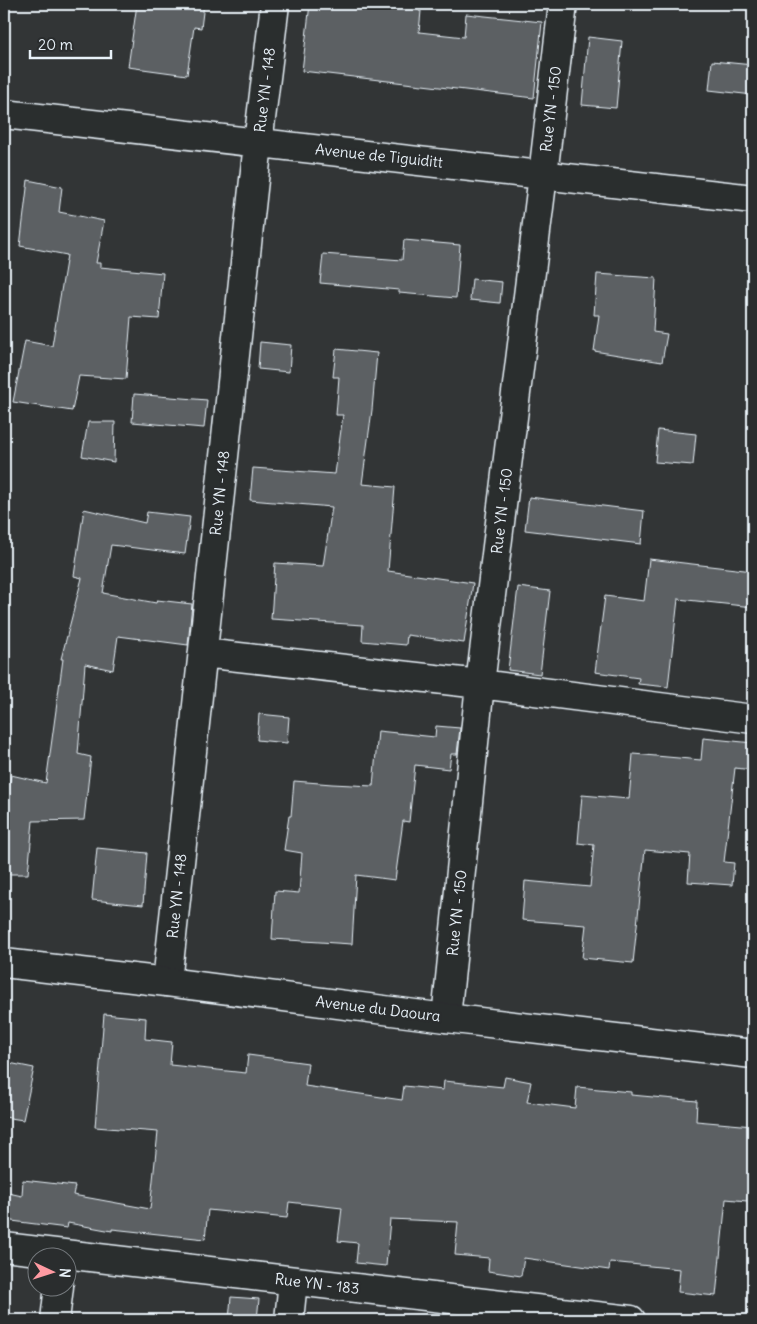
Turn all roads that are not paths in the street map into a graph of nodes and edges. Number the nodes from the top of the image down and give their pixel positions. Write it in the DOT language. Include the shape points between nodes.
graph roads {
  1 [pos="275,4"];
  2 [pos="563,4"];
  3 [pos="4,114"];
  4 [pos="258,142"];
  5 [pos="543,175"];
  6 [pos="753,199"];
  7 [pos="203,653"];
  8 [pos="480,684"];
  9 [pos="753,719"];
  10 [pos="4,963"];
  11 [pos="167,982"];
  12 [pos="446,1018"];
  13 [pos="753,1054"];
  14 [pos="4,1247"];
  15 [pos="28,1250"];
  16 [pos="78,1257"];
  17 [pos="293,1281"];
  18 [pos="57,1296"];
  19 [pos="524,1314"];
  20 [pos="55,1320"];
  21 [pos="289,1320"];
  22 [pos="631,1320"];
  1 -- 4 [label="street, Rue YN - 148"];
  2 -- 5 [label="street, Rue YN - 150"];
  3 -- 4 [label="street, Avenue de Tiguiditt"];
  4 -- 5 [label="street, Avenue de Tiguiditt"];
  4 -- 7 [label="street, Rue YN - 148"];
  5 -- 6 [label="street, Avenue de Tiguiditt"];
  5 -- 8 [label="street, Rue YN - 150"];
  7 -- 8 [label="street"];
  7 -- 11 [label="street, Rue YN - 148"];
  8 -- 9 [label="street"];
  8 -- 12 [label="street, Rue YN - 150"];
  10 -- 11 [label="street, Avenue du Daoura"];
  11 -- 12 [label="street, Avenue du Daoura"];
  12 -- 13 [label="street, Avenue du Daoura"];
  14 -- 15 [label="street, Rue YN - 183"];
  16 -- 17 [label="street, Rue YN - 183"];
  17 -- 19 [label="street, Rue YN - 183"];
  17 -- 21 [label="street"];
  18 -- 20 [label="street"];
  19 -- 22 [label="street, Rue YN - 183"];
}
